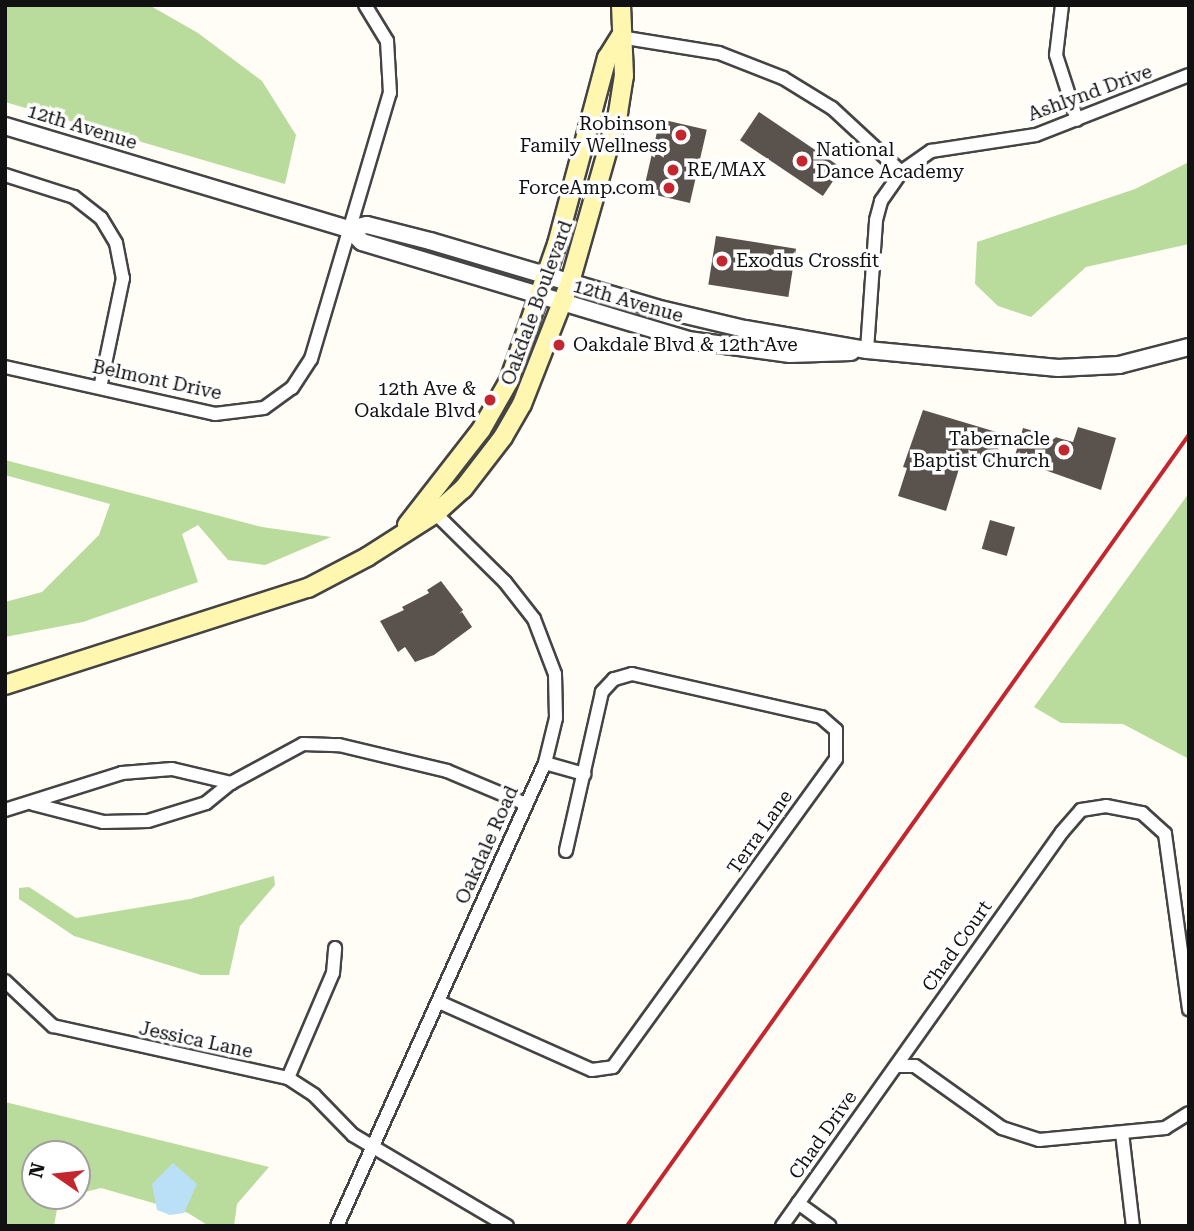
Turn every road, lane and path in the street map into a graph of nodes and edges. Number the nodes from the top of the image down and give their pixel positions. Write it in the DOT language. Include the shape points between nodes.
graph roads {
  1 [pos="365,5"];
  2 [pos="621,5"];
  3 [pos="1062,5"];
  4 [pos="620,37"];
  5 [pos="1189,75"];
  6 [pos="1077,120"];
  7 [pos="5,126"];
  8 [pos="901,172"];
  9 [pos="5,175"];
  10 [pos="349,229"];
  11 [pos="546,275"];
  12 [pos="570,282"];
  13 [pos="539,297"];
  14 [pos="562,304"];
  15 [pos="1189,347"];
  16 [pos="867,350"];
  17 [pos="5,367"];
  18 [pos="100,388"];
  19 [pos="430,508"];
  20 [pos="5,685"];
  21 [pos="545,763"];
  22 [pos="584,774"];
  23 [pos="231,783"];
  24 [pos="33,804"];
  25 [pos="526,804"];
  26 [pos="5,810"];
  27 [pos="566,850"];
  28 [pos="335,948"];
  29 [pos="5,981"];
  30 [pos="439,1002"];
  31 [pos="1189,1009"];
  32 [pos="896,1066"];
  33 [pos="288,1078"];
  34 [pos="1189,1113"];
  35 [pos="1122,1133"];
  36 [pos="373,1146"];
  37 [pos="798,1203"];
  38 [pos="337,1226"];
  39 [pos="507,1226"];
  40 [pos="782,1226"];
  41 [pos="830,1226"];
  42 [pos="1133,1226"];
  1 -- 10 [label="street, Belmont Drive" via="387,41 392,75"];
  2 -- 4 [label="main road, Oakdale Boulevard"];
  3 -- 6 [label="street" via="1056,55"];
  4 -- 8 [label="street" via="719,53 783,78 832,108"];
  4 -- 11 [label="main road, Oakdale Boulevard" via="607,58 592,126"];
  4 -- 12 [label="main road, Oakdale Boulevard" via="624,76 618,113"];
  5 -- 6 [label="street, Ashlynd Drive"];
  6 -- 8 [label="street, Ashlynd Drive" via="1037,135 949,145 916,159"];
  7 -- 10 [label="street, 12th Avenue"];
  8 -- 16 [label="street, Ashlynd Drive" via="886,192 876,220"];
  9 -- 18 [label="street" via="74,197 101,218 117,243 123,278"];
  10 -- 11 [label="street, 12th Avenue" via="367,225"];
  10 -- 13 [label="street, 12th Avenue" via="362,242"];
  10 -- 18 [label="street, Belmont Drive" via="311,359 279,399 250,413 215,414"];
  11 -- 12 [label="street, 12th Avenue"];
  11 -- 13 [label="main road, Oakdale Boulevard"];
  12 -- 14 [label="main road, Oakdale Boulevard"];
  12 -- 16 [label="street, 12th Avenue" via="704,320"];
  13 -- 14 [label="street, 12th Avenue"];
  13 -- 19 [label="main road, Oakdale Boulevard" via="496,406"];
  14 -- 16 [label="street, 12th Avenue" via="688,341 752,351 833,355"];
  14 -- 19 [label="main road, Oakdale Boulevard" via="540,364 503,437 463,489"];
  15 -- 16 [label="street, 12th Avenue" via="1149,359 1088,368"];
  17 -- 18 [label="street, Belmont Drive"];
  19 -- 20 [label="main road, Oakdale Boulevard" via="346,570 291,595"];
  19 -- 21 [label="street, Oakdale Road" via="505,582 544,636 557,694"];
  21 -- 22 [label="street"];
  21 -- 25 [label="street, Oakdale Road"];
  22 -- 27 [label="street, Terra Lane"];
  22 -- 30 [label="street, Terra Lane" via="603,692 623,675 821,718 839,740 836,759 613,1068 592,1070"];
  23 -- 24 [label="street" via="172,769 122,773"];
  23 -- 24 [label="street" via="206,803 148,821 103,822"];
  23 -- 25 [label="street" via="303,744 339,745 447,771"];
  24 -- 26 [label="street"];
  25 -- 30 [label="street, Oakdale Road"];
  28 -- 33 [label="street" via="333,973"];
  29 -- 33 [label="street, Jessica Lane" via="53,1026"];
  30 -- 36 [label="street, Oakdale Road"];
  31 -- 32 [label="street, Chad Court" via="1165,834 1142,814 1090,807 1073,816"];
  32 -- 35 [label="street" via="915,1066 1002,1128 1021,1136 1051,1141"];
  32 -- 37 [label="street, Chad Drive"];
  33 -- 36 [label="street, Jessica Lane" via="314,1095 353,1135"];
  34 -- 35 [label="street" via="1165,1128"];
  35 -- 42 [label="street"];
  36 -- 38 [label="street, Oakdale Road"];
  36 -- 39 [label="street, Jessica Lane"];
  37 -- 40 [label="street, Chad Drive"];
  37 -- 41 [label="street"];
}
